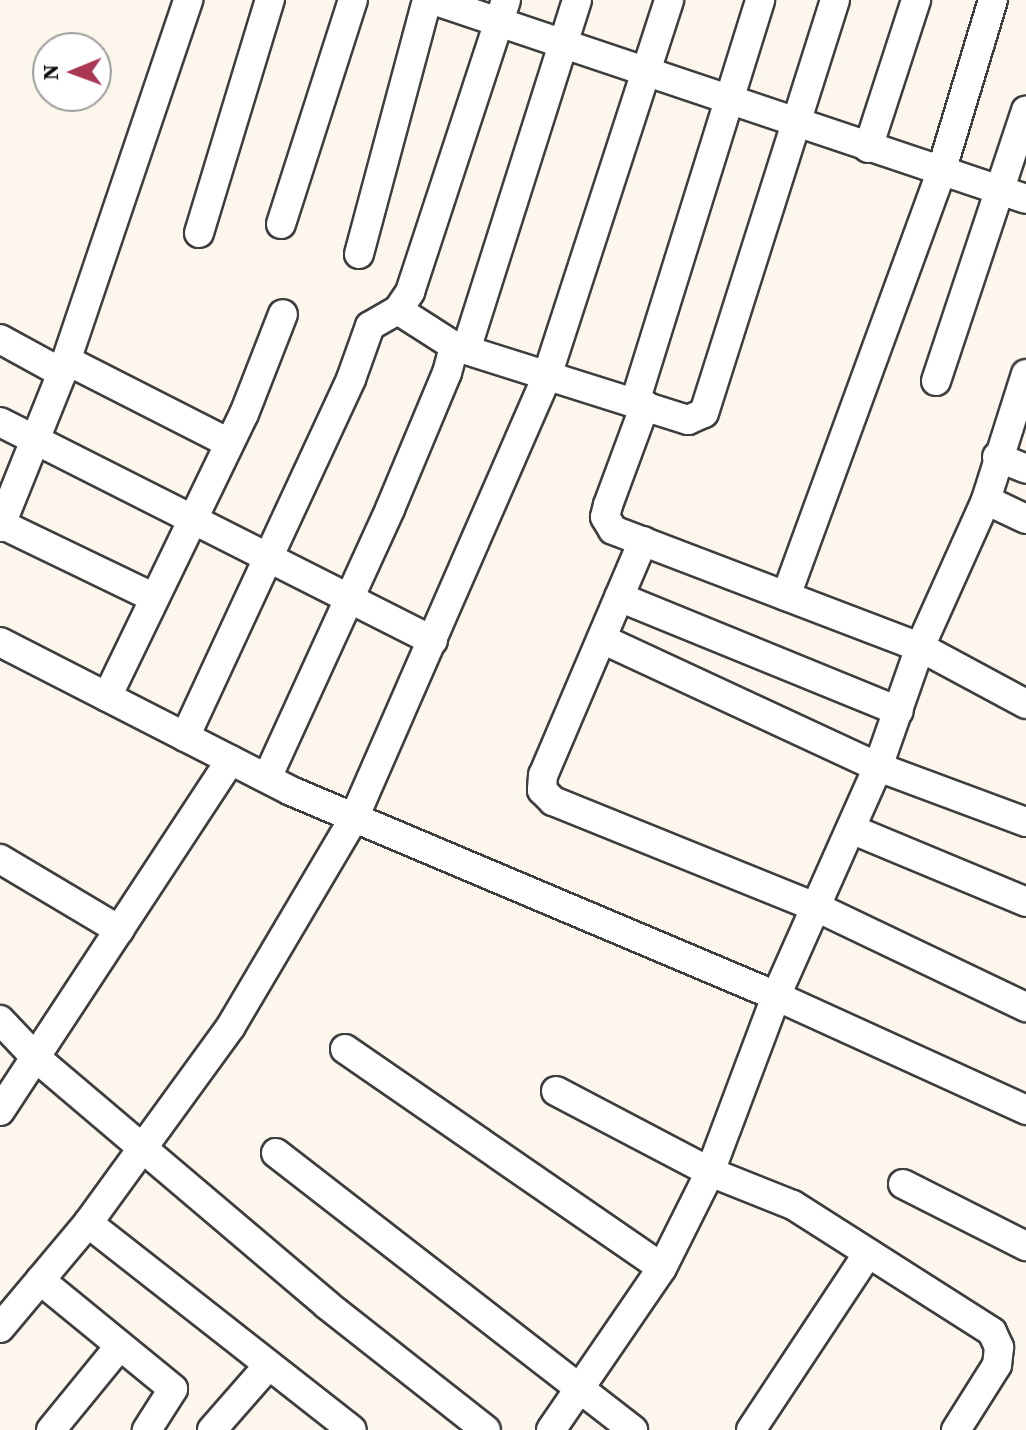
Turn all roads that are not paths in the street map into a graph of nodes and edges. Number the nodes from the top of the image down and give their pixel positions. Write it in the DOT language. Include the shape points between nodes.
graph roads {
  1 [pos="188,0"];
  2 [pos="270,0"];
  3 [pos="353,0"];
  4 [pos="427,0"];
  5 [pos="433,0"];
  6 [pos="577,0"];
  7 [pos="669,0"];
  8 [pos="760,0"];
  9 [pos="835,0"];
  10 [pos="916,0"];
  11 [pos="993,0"];
  12 [pos="501,13"];
  13 [pos="561,45"];
  14 [pos="646,68"];
  15 [pos="728,101"];
  16 [pos="1026,111"];
  17 [pos="796,125"];
  18 [pos="868,148"];
  19 [pos="941,172"];
  20 [pos="1013,195"];
  21 [pos="281,224"];
  22 [pos="199,233"];
  23 [pos="359,254"];
  24 [pos="398,310"];
  25 [pos="283,314"];
  26 [pos="0,339"];
  27 [pos="460,348"];
  28 [pos="64,366"];
  29 [pos="1026,374"];
  30 [pos="547,376"];
  31 [pos="936,381"];
  32 [pos="640,404"];
  33 [pos="0,422"];
  34 [pos="35,439"];
  35 [pos="229,443"];
  36 [pos="997,457"];
  37 [pos="1026,469"];
  38 [pos="986,500"];
  39 [pos="1026,519"];
  40 [pos="1,522"];
  41 [pos="193,523"];
  42 [pos="643,541"];
  43 [pos="268,560"];
  44 [pos="786,596"];
  45 [pos="153,597"];
  46 [pos="619,597"];
  47 [pos="349,603"];
  48 [pos="602,639"];
  49 [pos="433,641"];
  50 [pos="0,642"];
  51 [pos="920,647"];
  52 [pos="107,697"];
  53 [pos="1026,704"];
  54 [pos="899,711"];
  55 [pos="185,737"];
  56 [pos="231,760"];
  57 [pos="878,767"];
  58 [pos="267,778"];
  59 [pos="354,818"];
  60 [pos="1026,822"];
  61 [pos="851,829"];
  62 [pos="0,859"];
  63 [pos="1026,902"];
  64 [pos="816,907"];
  65 [pos="119,930"];
  66 [pos="776,996"];
  67 [pos="1026,1007"];
  68 [pos="0,1020"];
  69 [pos="345,1049"];
  70 [pos="35,1057"];
  71 [pos="556,1091"];
  72 [pos="1026,1110"];
  73 [pos="0,1111"];
  74 [pos="144,1145"];
  75 [pos="276,1153"];
  76 [pos="710,1172"];
  77 [pos="903,1184"];
  78 [pos="88,1223"];
  79 [pos="1026,1246"];
  80 [pos="868,1253"];
  81 [pos="662,1268"];
  82 [pos="40,1280"];
  83 [pos="0,1328"];
  84 [pos="119,1347"];
  85 [pos="269,1365"];
  86 [pos="579,1389"];
  87 [pos="51,1430"];
  88 [pos="147,1430"];
  89 [pos="212,1430"];
  90 [pos="352,1430"];
  91 [pos="486,1430"];
  92 [pos="551,1430"];
  93 [pos="633,1430"];
  94 [pos="751,1430"];
  95 [pos="956,1430"];
  1 -- 28 [label="street"];
  2 -- 22 [label="street"];
  3 -- 21 [label="street"];
  4 -- 23 [label="street"];
  5 -- 12 [label="street"];
  6 -- 13 [label="street"];
  7 -- 14 [label="street"];
  8 -- 15 [label="street"];
  9 -- 17 [label="street"];
  10 -- 18 [label="street"];
  11 -- 19 [label="street"];
  12 -- 13 [label="street"];
  12 -- 24 [label="street" via="410,292"];
  13 -- 14 [label="street"];
  13 -- 27 [label="street"];
  14 -- 15 [label="street"];
  14 -- 30 [label="street"];
  15 -- 17 [label="street"];
  15 -- 32 [label="street"];
  16 -- 20 [label="street"];
  17 -- 18 [label="street"];
  17 -- 32 [label="street" via="704,413 688,420"];
  18 -- 19 [label="street"];
  19 -- 20 [label="street"];
  19 -- 44 [label="street"];
  20 -- 31 [label="street"];
  24 -- 27 [label="street"];
  24 -- 43 [label="street" via="370,326"];
  25 -- 35 [label="street"];
  26 -- 28 [label="street"];
  27 -- 30 [label="street"];
  27 -- 47 [label="street"];
  28 -- 34 [label="street"];
  28 -- 35 [label="street"];
  29 -- 36 [label="street"];
  30 -- 32 [label="street"];
  30 -- 49 [label="street"];
  32 -- 42 [label="street" via="605,517 613,530"];
  33 -- 34 [label="street"];
  34 -- 40 [label="street"];
  34 -- 41 [label="street"];
  35 -- 41 [label="street"];
  36 -- 37 [label="street"];
  36 -- 38 [label="street"];
  38 -- 39 [label="street"];
  38 -- 51 [label="street"];
  40 -- 45 [label="street"];
  41 -- 43 [label="street"];
  41 -- 45 [label="street"];
  42 -- 44 [label="street"];
  42 -- 46 [label="street"];
  43 -- 47 [label="street"];
  43 -- 55 [label="street"];
  44 -- 51 [label="street"];
  45 -- 52 [label="street"];
  46 -- 48 [label="street"];
  46 -- 54 [label="street"];
  47 -- 49 [label="street"];
  47 -- 58 [label="street"];
  48 -- 57 [label="street"];
  48 -- 64 [label="street" via="543,775 542,790 553,801"];
  49 -- 59 [label="street"];
  50 -- 52 [label="street"];
  51 -- 53 [label="street"];
  51 -- 54 [label="street"];
  52 -- 55 [label="street"];
  54 -- 57 [label="street"];
  55 -- 56 [label="street"];
  56 -- 58 [label="street"];
  56 -- 65 [label="street"];
  57 -- 60 [label="street"];
  57 -- 61 [label="street"];
  58 -- 59 [label="street"];
  59 -- 66 [label="street"];
  59 -- 74 [label="street" via="231,1026"];
  61 -- 63 [label="street"];
  61 -- 64 [label="street"];
  62 -- 65 [label="street"];
  64 -- 66 [label="street"];
  64 -- 67 [label="street"];
  65 -- 70 [label="street"];
  66 -- 72 [label="street"];
  66 -- 76 [label="street"];
  68 -- 70 [label="street"];
  69 -- 81 [label="street"];
  70 -- 73 [label="street"];
  70 -- 74 [label="street"];
  71 -- 76 [label="street"];
  74 -- 78 [label="street"];
  74 -- 91 [label="street" via="327,1305"];
  75 -- 86 [label="street"];
  76 -- 80 [label="street" via="793,1205"];
  76 -- 81 [label="street"];
  77 -- 79 [label="street"];
  78 -- 82 [label="street"];
  78 -- 85 [label="street"];
  80 -- 94 [label="street"];
  80 -- 95 [label="street" via="992,1332 999,1347 997,1365"];
  81 -- 86 [label="street"];
  82 -- 83 [label="street"];
  82 -- 84 [label="street"];
  84 -- 87 [label="street"];
  84 -- 88 [label="street" via="173,1389"];
  85 -- 89 [label="street"];
  85 -- 90 [label="street"];
  86 -- 92 [label="street"];
  86 -- 93 [label="street"];
}
